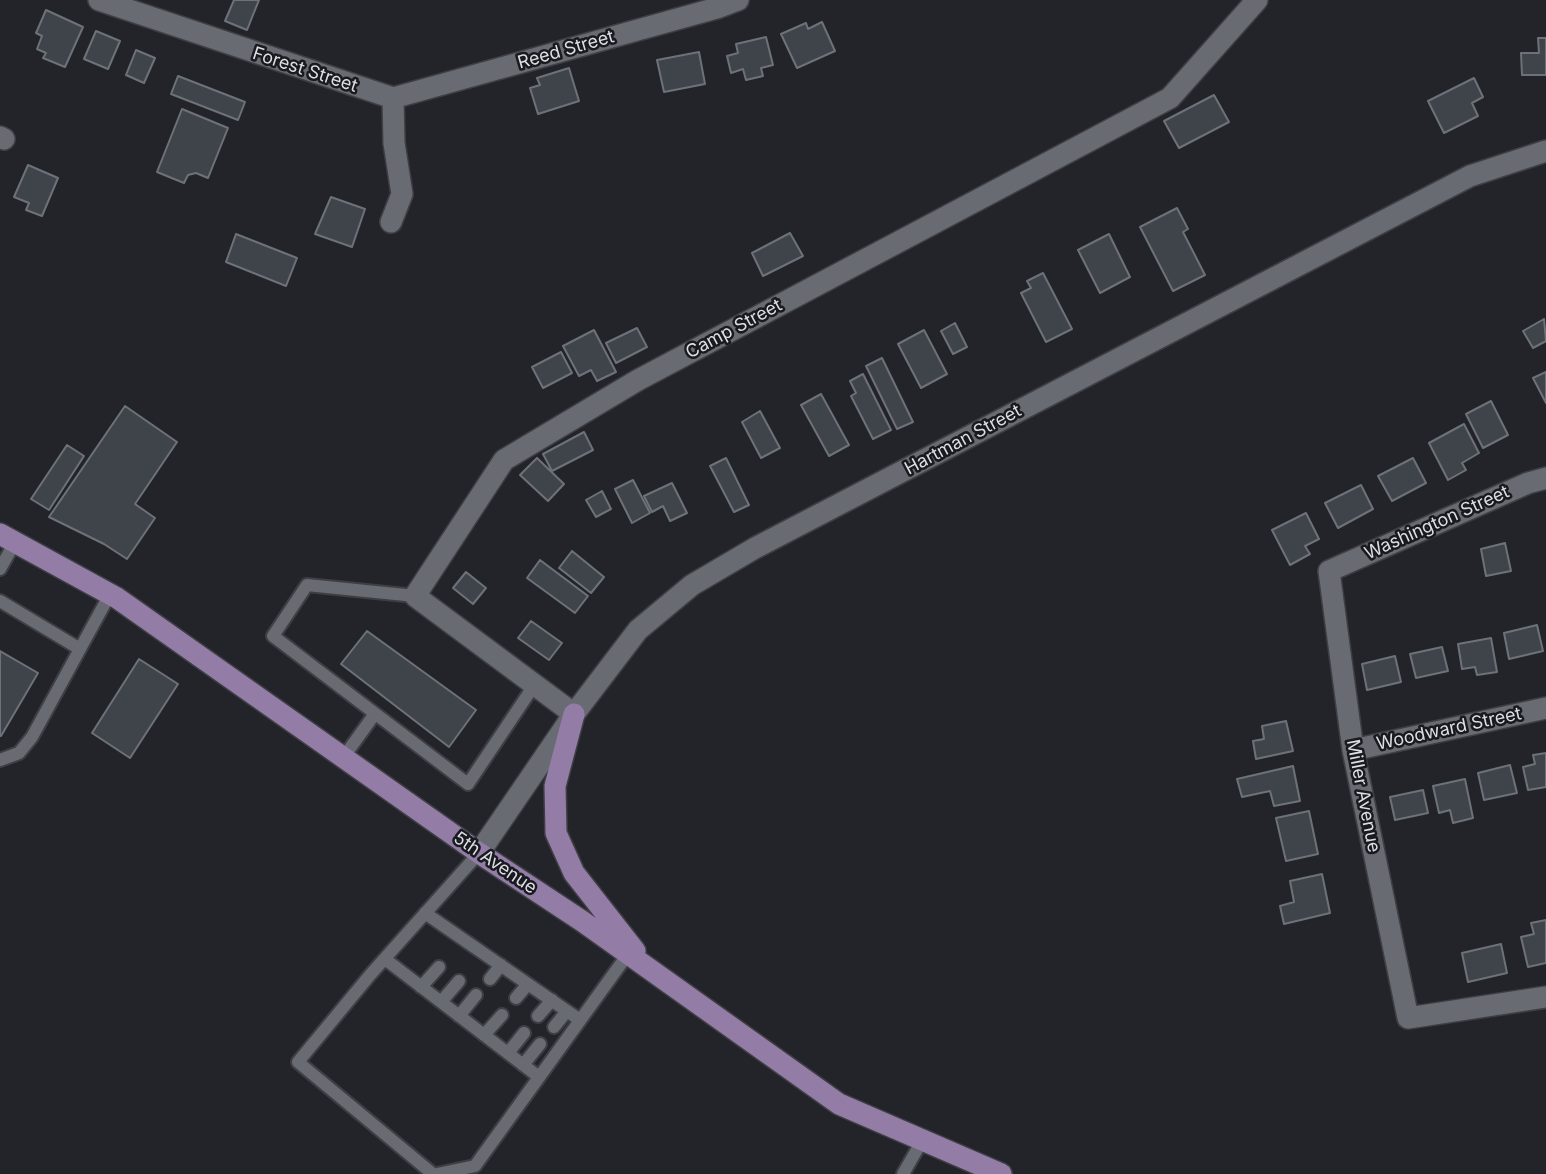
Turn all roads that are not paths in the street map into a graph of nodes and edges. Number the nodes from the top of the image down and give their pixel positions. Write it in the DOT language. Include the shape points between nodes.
graph roads {
  1 [pos="99,0"];
  2 [pos="738,0"];
  3 [pos="1258,0"];
  4 [pos="393,99"];
  5 [pos="1546,151"];
  6 [pos="391,222"];
  7 [pos="1546,478"];
  8 [pos="8,538"];
  9 [pos="0,569"];
  10 [pos="1329,571"];
  11 [pos="110,594"];
  12 [pos="415,596"];
  13 [pos="0,601"];
  14 [pos="80,649"];
  15 [pos="535,684"];
  16 [pos="1546,708"];
  17 [pos="574,714"];
  18 [pos="374,715"];
  19 [pos="1353,750"];
  20 [pos="343,758"];
  21 [pos="0,760"];
  22 [pos="479,853"];
  23 [pos="425,913"];
  24 [pos="463,939"];
  25 [pos="454,950"];
  26 [pos="483,953"];
  27 [pos="628,954"];
  28 [pos="385,959"];
  29 [pos="473,964"];
  30 [pos="501,965"];
  31 [pos="439,967"];
  32 [pos="649,969"];
  33 [pos="490,979"];
  34 [pos="459,981"];
  35 [pos="528,984"];
  36 [pos="421,987"];
  37 [pos="476,995"];
  38 [pos="1546,997"];
  39 [pos="516,998"];
  40 [pos="552,1000"];
  41 [pos="441,1002"];
  42 [pos="567,1011"];
  43 [pos="502,1015"];
  44 [pos="459,1016"];
  45 [pos="538,1016"];
  46 [pos="580,1020"];
  47 [pos="554,1027"];
  48 [pos="524,1033"];
  49 [pos="484,1035"];
  50 [pos="540,1044"];
  51 [pos="508,1053"];
  52 [pos="523,1065"];
  53 [pos="539,1077"];
  54 [pos="922,1140"];
  55 [pos="435,1174"];
  56 [pos="903,1174"];
  57 [pos="1000,1174"];
  1 -- 4 [label="street, Forest Street"];
  2 -- 4 [label="street, Reed Street"];
  3 -- 12 [label="street, Camp Street" via="1170,98 638,380 504,460"];
  4 -- 6 [label="street" via="402,194"];
  5 -- 17 [label="street, Hartman Street" via="1470,176 755,548 692,585 638,630"];
  7 -- 10 [label="street, Washington Street"];
  8 -- 9 [label="lane"];
  8 -- 11 [label="main road, 5th Avenue"];
  10 -- 19 [label="street, Miller Avenue"];
  11 -- 14 [label="lane"];
  11 -- 20 [label="main road, 5th Avenue"];
  12 -- 15 [label="street"];
  12 -- 18 [label="lane" via="307,585 273,636"];
  13 -- 14 [label="lane"];
  14 -- 21 [label="lane" via="32,737 19,753"];
  15 -- 17 [label="street"];
  15 -- 18 [label="lane" via="468,784"];
  16 -- 19 [label="street, Woodward Street"];
  17 -- 22 [label="street, Hartman Street"];
  17 -- 32 [label="main road" via="555,786 556,833 574,873"];
  18 -- 20 [label="lane"];
  19 -- 38 [label="street, Miller Avenue" via="1408,1018"];
  20 -- 22 [label="main road, 5th Avenue"];
  22 -- 23 [label="lane"];
  22 -- 27 [label="main road, 5th Avenue"];
  23 -- 24 [label="lane"];
  23 -- 28 [label="lane"];
  24 -- 25 [label="lane"];
  24 -- 26 [label="lane"];
  26 -- 29 [label="lane"];
  26 -- 30 [label="lane"];
  27 -- 32 [label="main road, 5th Avenue"];
  27 -- 46 [label="lane"];
  28 -- 36 [label="lane"];
  28 -- 55 [label="lane" via="298,1062"];
  30 -- 33 [label="lane"];
  30 -- 35 [label="lane"];
  31 -- 36 [label="lane"];
  32 -- 54 [label="main road, 5th Avenue" via="838,1104"];
  34 -- 41 [label="lane"];
  35 -- 39 [label="lane"];
  35 -- 40 [label="lane"];
  36 -- 41 [label="lane"];
  37 -- 44 [label="lane"];
  40 -- 42 [label="lane"];
  40 -- 45 [label="lane"];
  41 -- 44 [label="lane"];
  42 -- 46 [label="lane"];
  42 -- 47 [label="lane"];
  43 -- 49 [label="lane"];
  44 -- 49 [label="lane"];
  46 -- 53 [label="lane"];
  48 -- 51 [label="lane"];
  49 -- 51 [label="lane"];
  50 -- 52 [label="lane"];
  51 -- 52 [label="lane"];
  52 -- 53 [label="lane"];
  53 -- 55 [label="lane" via="475,1166"];
  54 -- 56 [label="lane"];
  54 -- 57 [label="main road, 5th Avenue"];
}
